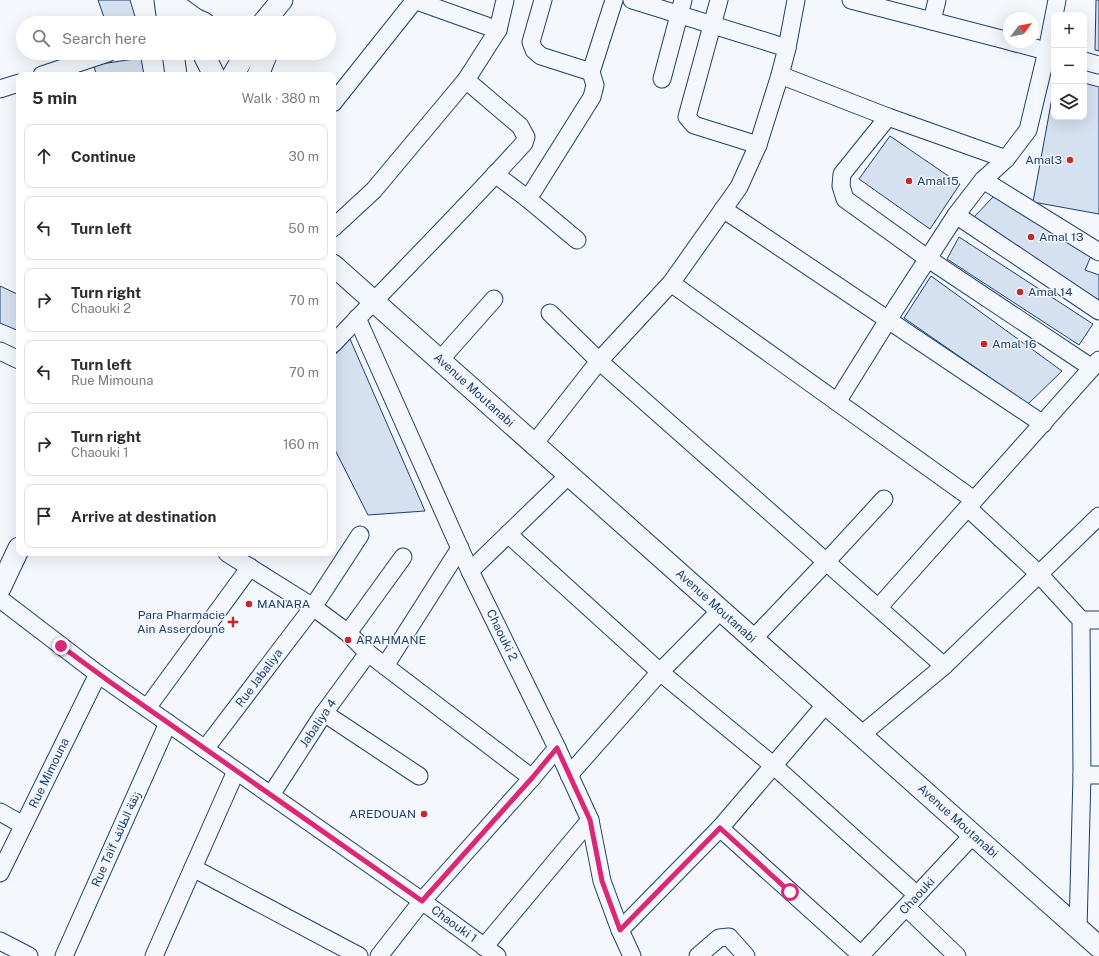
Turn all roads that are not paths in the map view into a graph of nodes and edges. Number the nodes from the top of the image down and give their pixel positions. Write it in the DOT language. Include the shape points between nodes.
graph roads {
  1 [pos="282,0"];
  2 [pos="286,0"];
  3 [pos="415,0"];
  4 [pos="505,0"];
  5 [pos="543,0"];
  6 [pos="614,0"];
  7 [pos="632,0"];
  8 [pos="719,0"];
  9 [pos="796,0"];
  10 [pos="851,0"];
  11 [pos="937,0"];
  12 [pos="1057,0"];
  13 [pos="681,7"];
  14 [pos="176,11"];
  15 [pos="187,16"];
  16 [pos="269,16"];
  17 [pos="280,16"];
  18 [pos="932,21"];
  19 [pos="712,25"];
  20 [pos="498,30"];
  21 [pos="1003,39"];
  22 [pos="787,48"];
  23 [pos="1035,48"];
  24 [pos="1051,48"];
  25 [pos="1051,52"];
  26 [pos="87,60"];
  27 [pos="173,60"];
  28 [pos="206,60"];
  29 [pos="242,60"];
  30 [pos="264,60"];
  31 [pos="1087,62"];
  32 [pos="1099,64"];
  33 [pos="51,72"];
  34 [pos="175,72"];
  35 [pos="212,72"];
  36 [pos="235,72"];
  37 [pos="259,72"];
  38 [pos="591,72"];
  39 [pos="780,75"];
  40 [pos="662,79"];
  41 [pos="466,80"];
  42 [pos="16,84"];
  43 [pos="0,89"];
  44 [pos="336,99"];
  45 [pos="888,117"];
  46 [pos="758,145"];
  47 [pos="1006,159"];
  48 [pos="495,174"];
  49 [pos="983,180"];
  50 [pos="528,199"];
  51 [pos="723,209"];
  52 [pos="956,215"];
  53 [pos="336,225"];
  54 [pos="577,240"];
  55 [pos="1099,252"];
  56 [pos="927,258"];
  57 [pos="336,268"];
  58 [pos="671,283"];
  59 [pos="494,299"];
  60 [pos="373,300"];
  61 [pos="1099,311"];
  62 [pos="550,313"];
  63 [pos="357,318"];
  64 [pos="888,320"];
  65 [pos="336,341"];
  66 [pos="0,351"];
  67 [pos="16,359"];
  68 [pos="440,360"];
  69 [pos="599,361"];
  70 [pos="1096,364"];
  71 [pos="837,402"];
  72 [pos="1043,424"];
  73 [pos="534,444"];
  74 [pos="569,475"];
  75 [pos="884,499"];
  76 [pos="971,504"];
  77 [pos="1097,522"];
  78 [pos="508,534"];
  79 [pos="360,536"];
  80 [pos="460,548"];
  81 [pos="16,554"];
  82 [pos="231,556"];
  83 [pos="403,557"];
  84 [pos="828,561"];
  85 [pos="250,567"];
  86 [pos="470,571"];
  87 [pos="1039,574"];
  88 [pos="0,588"];
  89 [pos="0,599"];
  90 [pos="313,607"];
  91 [pos="879,608"];
  92 [pos="721,610"];
  93 [pos="1081,620"];
  94 [pos="1099,620"];
  95 [pos="348,633"];
  96 [pos="753,639"];
  97 [pos="368,652"];
  98 [pos="385,666"];
  99 [pos="944,666"];
  100 [pos="660,672"];
  101 [pos="98,674"];
  102 [pos="826,704"];
  103 [pos="147,708"];
  104 [pos="324,713"];
  105 [pos="168,723"];
  106 [pos="861,735"];
  107 [pos="557,748"];
  108 [pos="205,749"];
  109 [pos="774,766"];
  110 [pos="236,771"];
  111 [pos="569,775"];
  112 [pos="1082,775"];
  113 [pos="1099,775"];
  114 [pos="419,776"];
  115 [pos="532,778"];
  116 [pos="271,795"];
  117 [pos="0,812"];
  118 [pos="590,820"];
  119 [pos="23,825"];
  120 [pos="720,828"];
  121 [pos="973,835"];
  122 [pos="193,868"];
  123 [pos="0,873"];
  124 [pos="422,901"];
  125 [pos="912,901"];
  126 [pos="1078,929"];
  127 [pos="620,930"];
  128 [pos="0,941"];
  129 [pos="1099,948"];
  130 [pos="491,951"];
  131 [pos="29,956"];
  132 [pos="64,956"];
  133 [pos="154,956"];
  134 [pos="360,956"];
  135 [pos="379,956"];
  136 [pos="632,956"];
  137 [pos="698,956"];
  138 [pos="746,956"];
  139 [pos="860,956"];
  140 [pos="957,956"];
  141 [pos="1093,956"];
  1 -- 16 [label="street"];
  2 -- 17 [label="street"];
  3 -- 20 [label="street"];
  3 -- 44 [label="street"];
  4 -- 20 [label="street"];
  5 -- 38 [label="street" via="531,42 534,50 541,56"];
  6 -- 38 [label="street"];
  7 -- 13 [label="street"];
  8 -- 19 [label="street"];
  9 -- 22 [label="street"];
  10 -- 18 [label="street"];
  11 -- 18 [label="street"];
  12 -- 24 [label="street"];
  13 -- 19 [label="street"];
  13 -- 40 [label="street"];
  14 -- 15 [label="street"];
  18 -- 21 [label="street"];
  19 -- 22 [label="street"];
  19 -- 46 [label="street" via="688,117 694,125"];
  20 -- 41 [label="street"];
  22 -- 39 [label="street"];
  23 -- 25 [label="street"];
  25 -- 47 [label="street" via="1028,130"];
  26 -- 33 [label="street"];
  27 -- 34 [label="street"];
  28 -- 35 [label="street"];
  29 -- 36 [label="street"];
  30 -- 37 [label="street"];
  31 -- 32 [label="street"];
  38 -- 50 [label="street" via="595,85 592,97"];
  39 -- 45 [label="street"];
  39 -- 46 [label="street"];
  41 -- 48 [label="street" via="520,126 526,137 524,143"];
  41 -- 53 [label="street" via="374,190"];
  42 -- 43 [label="street"];
  45 -- 47 [label="street"];
  45 -- 56 [label="street" via="842,174 841,186 845,199"];
  46 -- 51 [label="street" via="739,187"];
  47 -- 49 [label="street"];
  48 -- 50 [label="street"];
  48 -- 60 [label="street"];
  49 -- 52 [label="street"];
  49 -- 55 [label="street"];
  50 -- 54 [label="street"];
  51 -- 58 [label="street"];
  51 -- 64 [label="street"];
  52 -- 56 [label="street"];
  52 -- 61 [label="street"];
  56 -- 64 [label="street"];
  56 -- 70 [label="street"];
  57 -- 60 [label="street, Avenue Moutanabi"];
  58 -- 69 [label="street"];
  58 -- 71 [label="street"];
  59 -- 68 [label="street"];
  60 -- 63 [label="street"];
  60 -- 68 [label="street, Avenue Moutanabi"];
  62 -- 69 [label="street"];
  63 -- 65 [label="street"];
  63 -- 80 [label="street, Chaouki 2"];
  64 -- 71 [label="street"];
  64 -- 72 [label="street"];
  66 -- 67 [label="street"];
  68 -- 73 [label="street, Avenue Moutanabi"];
  69 -- 73 [label="street"];
  69 -- 84 [label="street"];
  70 -- 72 [label="street"];
  71 -- 76 [label="street"];
  72 -- 76 [label="street"];
  73 -- 74 [label="street, Avenue Moutanabi"];
  74 -- 78 [label="street"];
  74 -- 92 [label="street, Avenue Moutanabi"];
  75 -- 84 [label="street"];
  76 -- 87 [label="street"];
  76 -- 91 [label="street"];
  77 -- 87 [label="street"];
  78 -- 86 [label="street"];
  78 -- 100 [label="street"];
  79 -- 90 [label="street, Rue Jabaliya"];
  80 -- 86 [label="street, Chaouki 2"];
  80 -- 98 [label="street"];
  81 -- 88 [label="street"];
  82 -- 85 [label="street"];
  83 -- 95 [label="street"];
  84 -- 91 [label="street"];
  84 -- 96 [label="street"];
  85 -- 90 [label="street"];
  85 -- 103 [label="street"];
  86 -- 107 [label="street, Chaouki 2"];
  87 -- 93 [label="street"];
  87 -- 99 [label="street"];
  89 -- 101 [label="street, Chaouki 1"];
  90 -- 95 [label="street"];
  90 -- 108 [label="street, Rue Jabaliya"];
  91 -- 99 [label="street"];
  92 -- 96 [label="street, Avenue Moutanabi"];
  92 -- 100 [label="street"];
  93 -- 94 [label="street"];
  93 -- 112 [label="street"];
  95 -- 97 [label="street"];
  96 -- 102 [label="street, Avenue Moutanabi"];
  97 -- 98 [label="street"];
  97 -- 104 [label="street, Jabaliya 4"];
  98 -- 115 [label="street"];
  99 -- 106 [label="street"];
  100 -- 109 [label="street"];
  100 -- 111 [label="street"];
  101 -- 103 [label="street, Chaouki 1"];
  101 -- 119 [label="street, Rue Mimouna"];
  102 -- 106 [label="street, Avenue Moutanabi"];
  102 -- 109 [label="street"];
  103 -- 105 [label="street, Chaouki 1"];
  104 -- 114 [label="street"];
  104 -- 116 [label="street, Jabaliya 4"];
  105 -- 108 [label="street, Chaouki 1"];
  105 -- 132 [label="street, Rue Taïf زنقة الطائف"];
  106 -- 121 [label="street, Avenue Moutanabi"];
  107 -- 111 [label="street, Chaouki 2"];
  107 -- 115 [label="street"];
  108 -- 110 [label="street, Chaouki 1"];
  109 -- 120 [label="street"];
  109 -- 125 [label="street"];
  110 -- 116 [label="street, Chaouki 1"];
  110 -- 122 [label="street"];
  111 -- 118 [label="street, Chaouki 2"];
  112 -- 113 [label="street"];
  112 -- 126 [label="street"];
  115 -- 124 [label="street"];
  116 -- 124 [label="street, Chaouki 1"];
  117 -- 119 [label="street"];
  118 -- 127 [label="street, Chaouki 2" via="602,881"];
  118 -- 130 [label="street"];
  119 -- 123 [label="street, Rue Mimouna"];
  120 -- 127 [label="street"];
  120 -- 139 [label="street"];
  121 -- 125 [label="street, Chaouki"];
  121 -- 126 [label="street, Avenue Moutanabi"];
  122 -- 133 [label="street"];
  122 -- 134 [label="street"];
  124 -- 130 [label="street, Chaouki 1"];
  124 -- 135 [label="street"];
  125 -- 139 [label="street, Chaouki"];
  125 -- 140 [label="street"];
  126 -- 129 [label="street, Avenue Moutanabi"];
  127 -- 136 [label="street, Chaouki 2"];
  128 -- 131 [label="street"];
  129 -- 141 [label="street"];
  137 -- 138 [label="street" via="719,938 729,937"];
}
